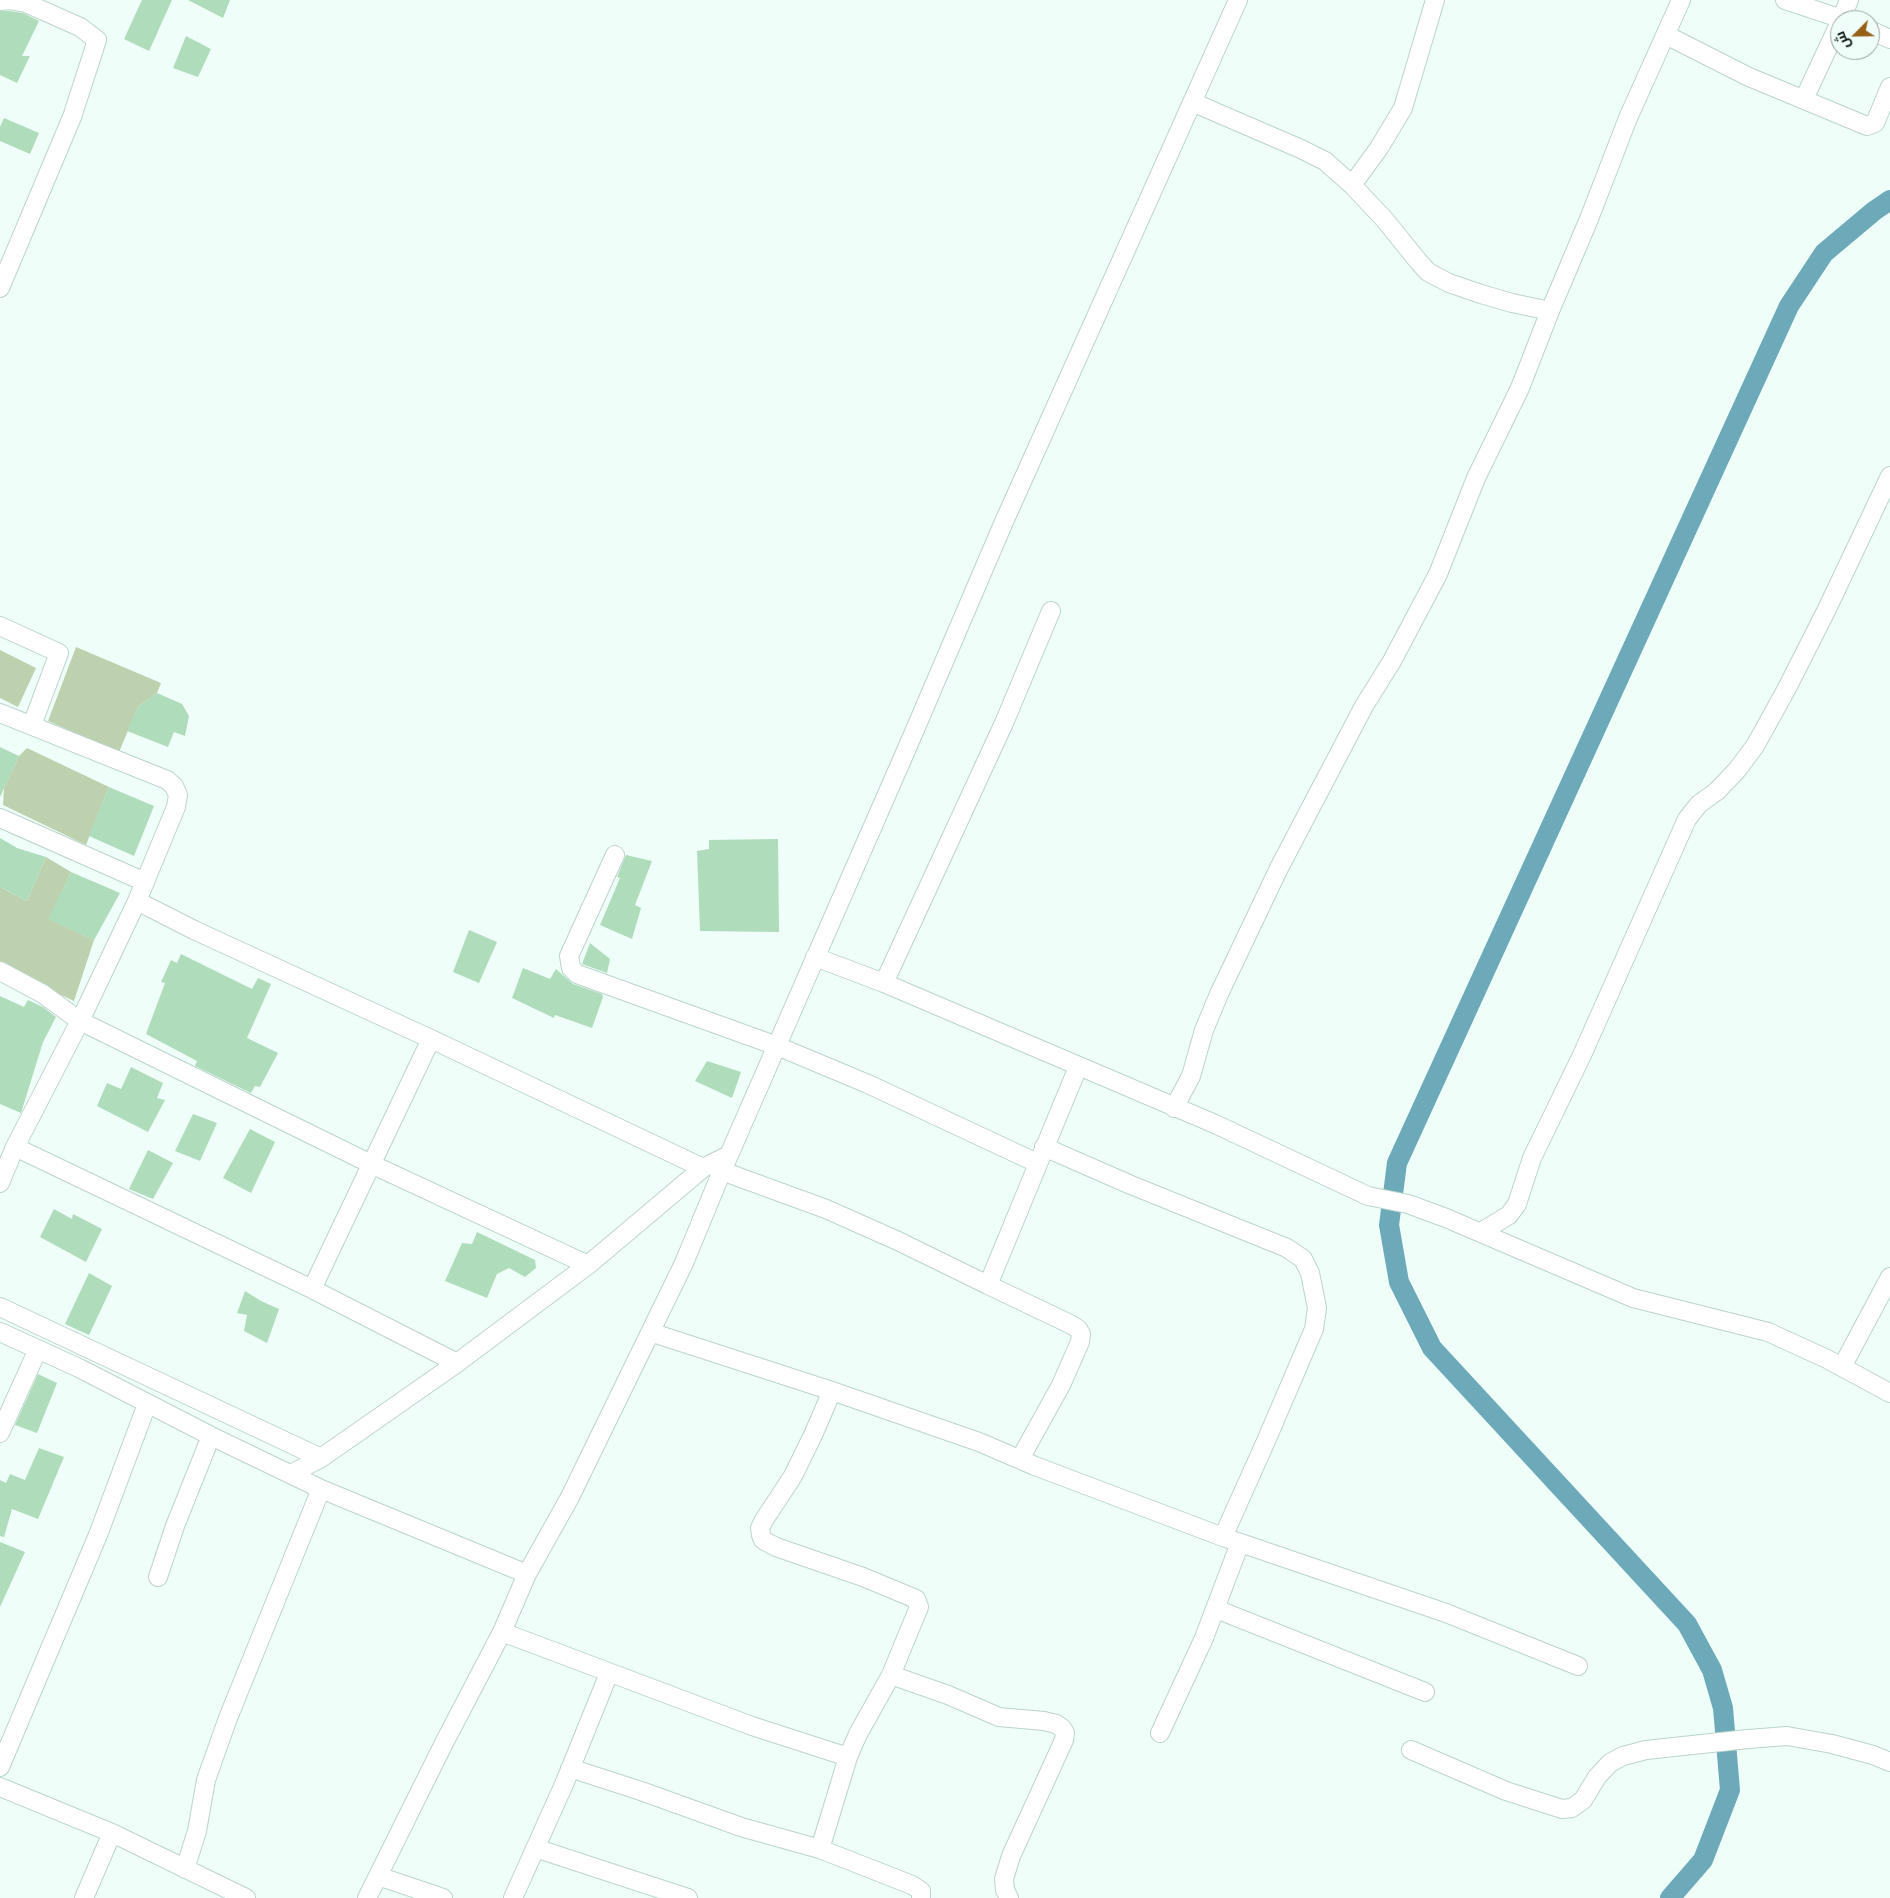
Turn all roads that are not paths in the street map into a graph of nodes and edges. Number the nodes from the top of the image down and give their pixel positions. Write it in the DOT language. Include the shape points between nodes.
graph roads {
  1 [pos="1238,0"];
  2 [pos="1435,0"];
  3 [pos="1681,0"];
  4 [pos="1785,0"];
  5 [pos="0,1"];
  6 [pos="1830,16"];
  7 [pos="1666,35"];
  8 [pos="1830,45"];
  9 [pos="1890,87"];
  10 [pos="1804,99"];
  11 [pos="1192,102"];
  12 [pos="1352,185"];
  13 [pos="0,288"];
  14 [pos="1550,311"];
  15 [pos="1890,476"];
  16 [pos="1051,612"];
  17 [pos="0,626"];
  18 [pos="0,713"];
  19 [pos="32,726"];
  20 [pos="0,818"];
  21 [pos="615,855"];
  22 [pos="145,882"];
  23 [pos="137,901"];
  24 [pos="815,957"];
  25 [pos="0,971"];
  26 [pos="884,983"];
  27 [pos="80,1021"];
  28 [pos="431,1039"];
  29 [pos="777,1046"];
  30 [pos="1078,1067"];
  31 [pos="1174,1108"];
  32 [pos="15,1147"];
  33 [pos="1044,1147"];
  34 [pos="725,1163"];
  35 [pos="1037,1163"];
  36 [pos="371,1164"];
  37 [pos="703,1168"];
  38 [pos="0,1183"];
  39 [pos="1481,1232"];
  40 [pos="588,1265"];
  41 [pos="1890,1277"];
  42 [pos="988,1285"];
  43 [pos="312,1288"];
  44 [pos="0,1307"];
  45 [pos="0,1332"];
  46 [pos="650,1332"];
  47 [pos="38,1349"];
  48 [pos="457,1363"];
  49 [pos="1842,1367"];
  50 [pos="832,1391"];
  51 [pos="1890,1393"];
  52 [pos="147,1404"];
  53 [pos="0,1433"];
  54 [pos="211,1436"];
  55 [pos="321,1458"];
  56 [pos="1020,1460"];
  57 [pos="291,1474"];
  58 [pos="321,1490"];
  59 [pos="1223,1537"];
  60 [pos="1240,1543"];
  61 [pos="527,1574"];
  62 [pos="158,1577"];
  63 [pos="1216,1609"];
  64 [pos="502,1632"];
  65 [pos="1578,1666"];
  66 [pos="608,1673"];
  67 [pos="891,1675"];
  68 [pos="1425,1692"];
  69 [pos="1160,1733"];
  70 [pos="1411,1750"];
  71 [pos="848,1757"];
  72 [pos="1890,1762"];
  73 [pos="0,1767"];
  74 [pos="570,1768"];
  75 [pos="0,1787"];
  76 [pos="112,1833"];
  77 [pos="535,1848"];
  78 [pos="820,1849"];
  79 [pos="185,1869"];
  80 [pos="378,1876"];
  81 [pos="84,1898"];
  82 [pos="246,1898"];
  83 [pos="368,1898"];
  84 [pos="442,1898"];
  85 [pos="513,1898"];
  86 [pos="688,1898"];
  87 [pos="922,1898"];
  88 [pos="1009,1898"];
  1 -- 11 [label="street"];
  2 -- 12 [label="street" via="1402,108 1380,148"];
  3 -- 7 [label="street"];
  4 -- 6 [label="street"];
  5 -- 13 [label="street" via="26,3 80,28 97,40 72,117"];
  7 -- 10 [label="street" via="1749,77"];
  7 -- 14 [label="street" via="1628,118"];
  8 -- 10 [label="street"];
  9 -- 10 [label="street" via="1875,123 1870,126"];
  11 -- 12 [label="street" via="1324,161"];
  11 -- 24 [label="street" via="1010,506 912,739"];
  12 -- 14 [label="street" via="1428,272 1480,294"];
  14 -- 31 [label="street" via="1520,388 1476,478 1438,574 1279,868 1218,994 1191,1076"];
  15 -- 39 [label="street" via="1827,609 1755,746 1738,770 1699,804 1687,819 1586,1046 1532,1158 1517,1204 1509,1215"];
  16 -- 26 [label="street" via="1004,723"];
  17 -- 19 [label="street" via="59,653"];
  18 -- 19 [label="street"];
  19 -- 22 [label="street" via="167,780 174,786 178,795 176,807"];
  20 -- 22 [label="street"];
  21 -- 29 [label="street" via="569,956 574,971"];
  22 -- 23 [label="street"];
  23 -- 27 [label="street"];
  23 -- 28 [label="street"];
  24 -- 26 [label="street"];
  24 -- 29 [label="street"];
  25 -- 27 [label="street" via="43,994"];
  26 -- 30 [label="street"];
  27 -- 32 [label="street"];
  27 -- 36 [label="street"];
  28 -- 36 [label="street"];
  28 -- 37 [label="street"];
  29 -- 34 [label="street"];
  29 -- 35 [label="street" via="868,1084"];
  30 -- 31 [label="street"];
  30 -- 33 [label="street"];
  31 -- 39 [label="street" via="1368,1196 1408,1204"];
  32 -- 38 [label="street"];
  32 -- 43 [label="street"];
  33 -- 35 [label="street"];
  33 -- 59 [label="street" via="1287,1248 1303,1259 1310,1273 1317,1308 1314,1330"];
  34 -- 37 [label="street" via="713,1162"];
  34 -- 42 [label="street"];
  34 -- 46 [label="street" via="684,1263"];
  35 -- 42 [label="street"];
  36 -- 40 [label="street"];
  36 -- 43 [label="street"];
  37 -- 40 [label="street"];
  39 -- 49 [label="street" via="1633,1298 1768,1332"];
  40 -- 48 [label="street"];
  41 -- 49 [label="street"];
  42 -- 56 [label="street" via="1070,1324 1081,1334 1061,1385"];
  43 -- 48 [label="street"];
  44 -- 55 [label="street"];
  45 -- 47 [label="street"];
  46 -- 50 [label="street"];
  46 -- 61 [label="street" via="570,1497"];
  47 -- 52 [label="street"];
  47 -- 53 [label="street"];
  48 -- 55 [label="street"];
  49 -- 51 [label="street"];
  50 -- 56 [label="street" via="979,1442"];
  50 -- 67 [label="street" via="793,1476 760,1528 761,1535 763,1540 776,1547 916,1599 919,1607"];
  52 -- 54 [label="street"];
  52 -- 73 [label="street" via="98,1535"];
  54 -- 57 [label="street"];
  54 -- 62 [label="street"];
  55 -- 57 [label="street"];
  56 -- 59 [label="street"];
  57 -- 58 [label="street"];
  58 -- 61 [label="street"];
  58 -- 79 [label="street" via="228,1718 206,1780 197,1831"];
  59 -- 60 [label="street"];
  60 -- 63 [label="street"];
  60 -- 65 [label="street" via="1446,1613"];
  61 -- 64 [label="street"];
  63 -- 68 [label="street"];
  63 -- 69 [label="street"];
  64 -- 66 [label="street"];
  64 -- 80 [label="street"];
  66 -- 71 [label="street"];
  66 -- 74 [label="street"];
  67 -- 71 [label="street"];
  67 -- 88 [label="street" via="999,1717 1044,1721 1062,1728 1064,1740 1011,1856 1004,1879"];
  70 -- 72 [label="street" via="1506,1791 1562,1809 1572,1808 1583,1800 1610,1763 1646,1750 1787,1736 1823,1742"];
  71 -- 78 [label="street"];
  74 -- 77 [label="street"];
  74 -- 78 [label="street" via="642,1790 741,1827"];
  75 -- 76 [label="street"];
  76 -- 79 [label="street"];
  76 -- 81 [label="street"];
  77 -- 85 [label="street"];
  77 -- 86 [label="street"];
  78 -- 87 [label="street" via="912,1885 921,1891"];
  79 -- 82 [label="street"];
  80 -- 83 [label="street"];
  80 -- 84 [label="street"];
}
